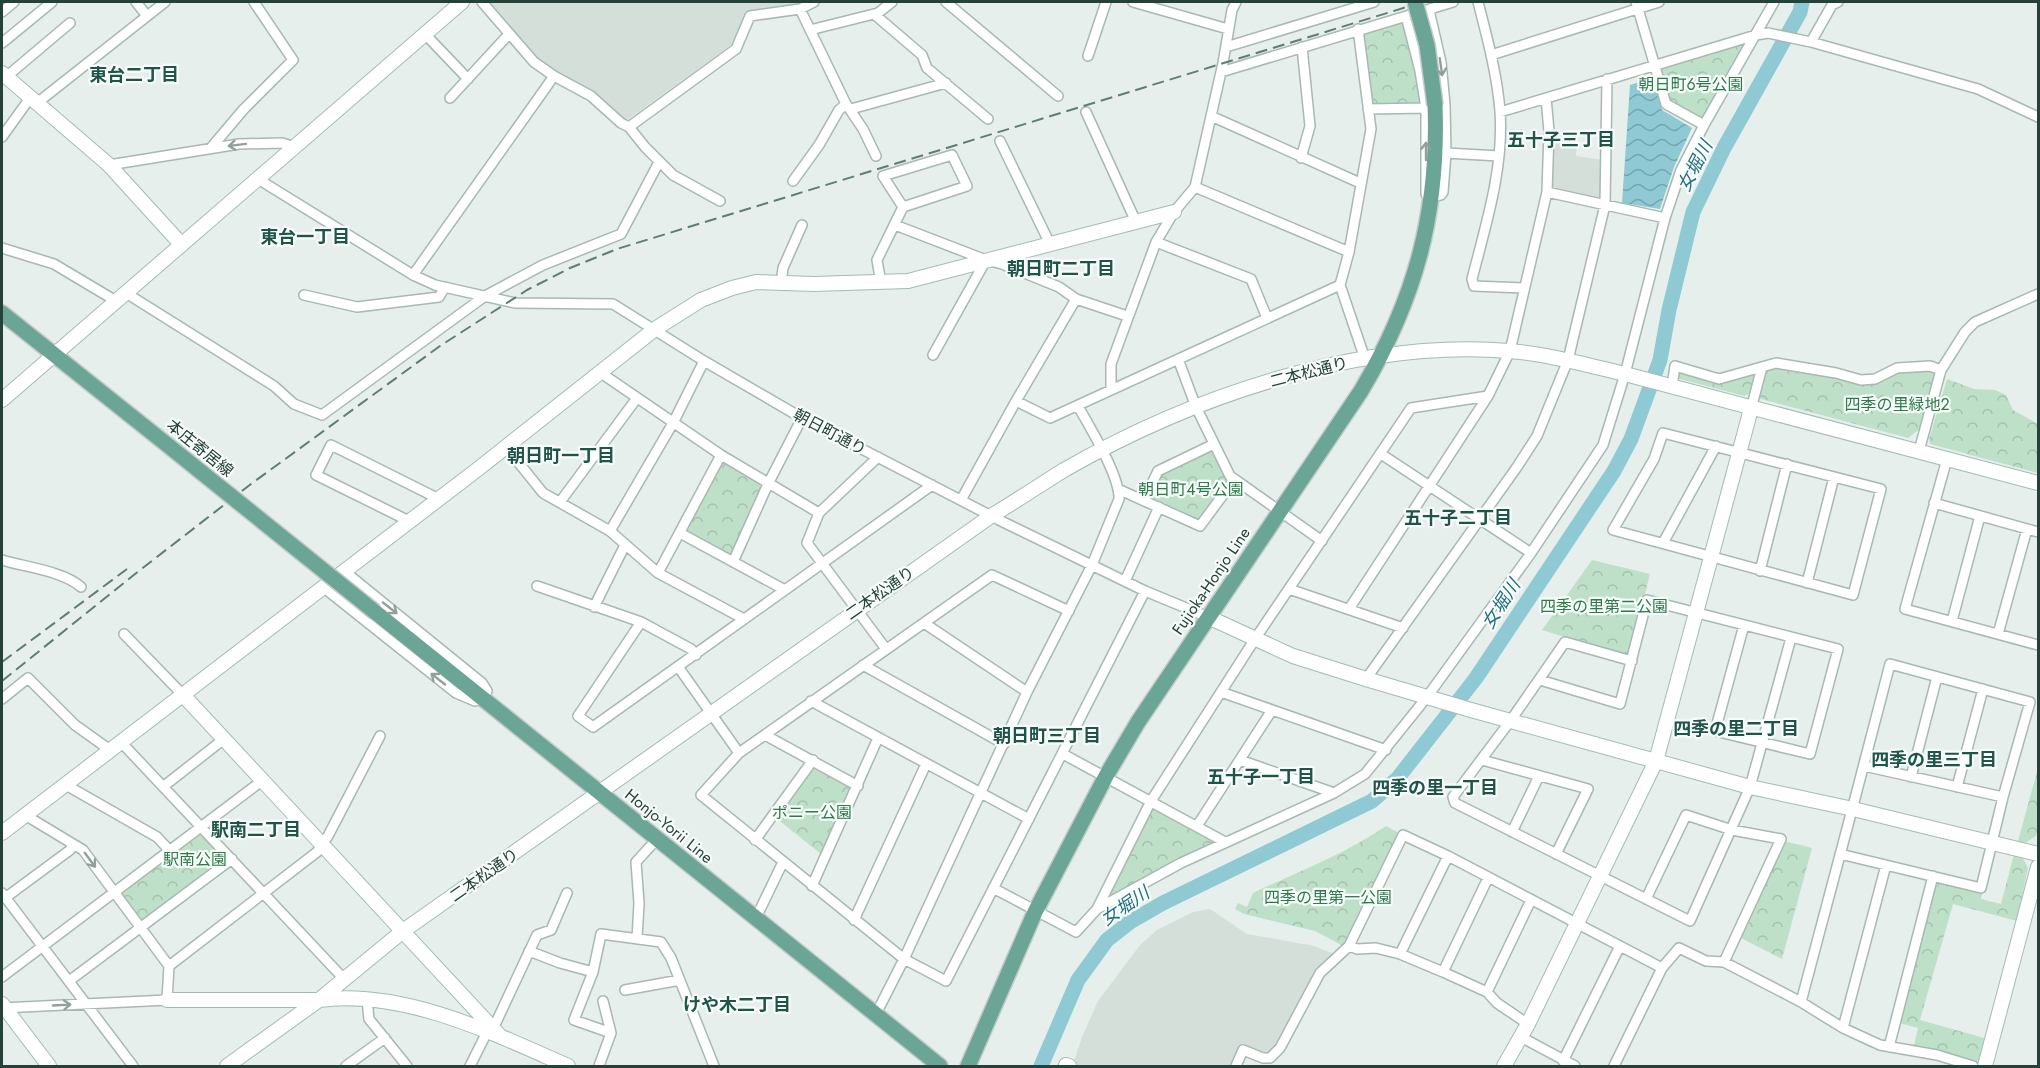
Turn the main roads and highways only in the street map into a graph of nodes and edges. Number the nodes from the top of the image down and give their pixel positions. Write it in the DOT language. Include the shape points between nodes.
graph roads {
  1 [pos="1415,2"];
  2 [pos="2,313"];
  3 [pos="375,612"];
  4 [pos="940,1066"];
  5 [pos="968,1066"];
  1 -- 5 [label="main road, Fujioka-Honjo Line, bridge" via="1427,45 1436,154 1427,230 1397,321 1361,391 1138,722 1106,776 1035,912"];
  2 -- 3 [label="main road, 本庄寄居線, bridge"];
  3 -- 4 [label="main road, Honjo-Yorii Line"];
}
